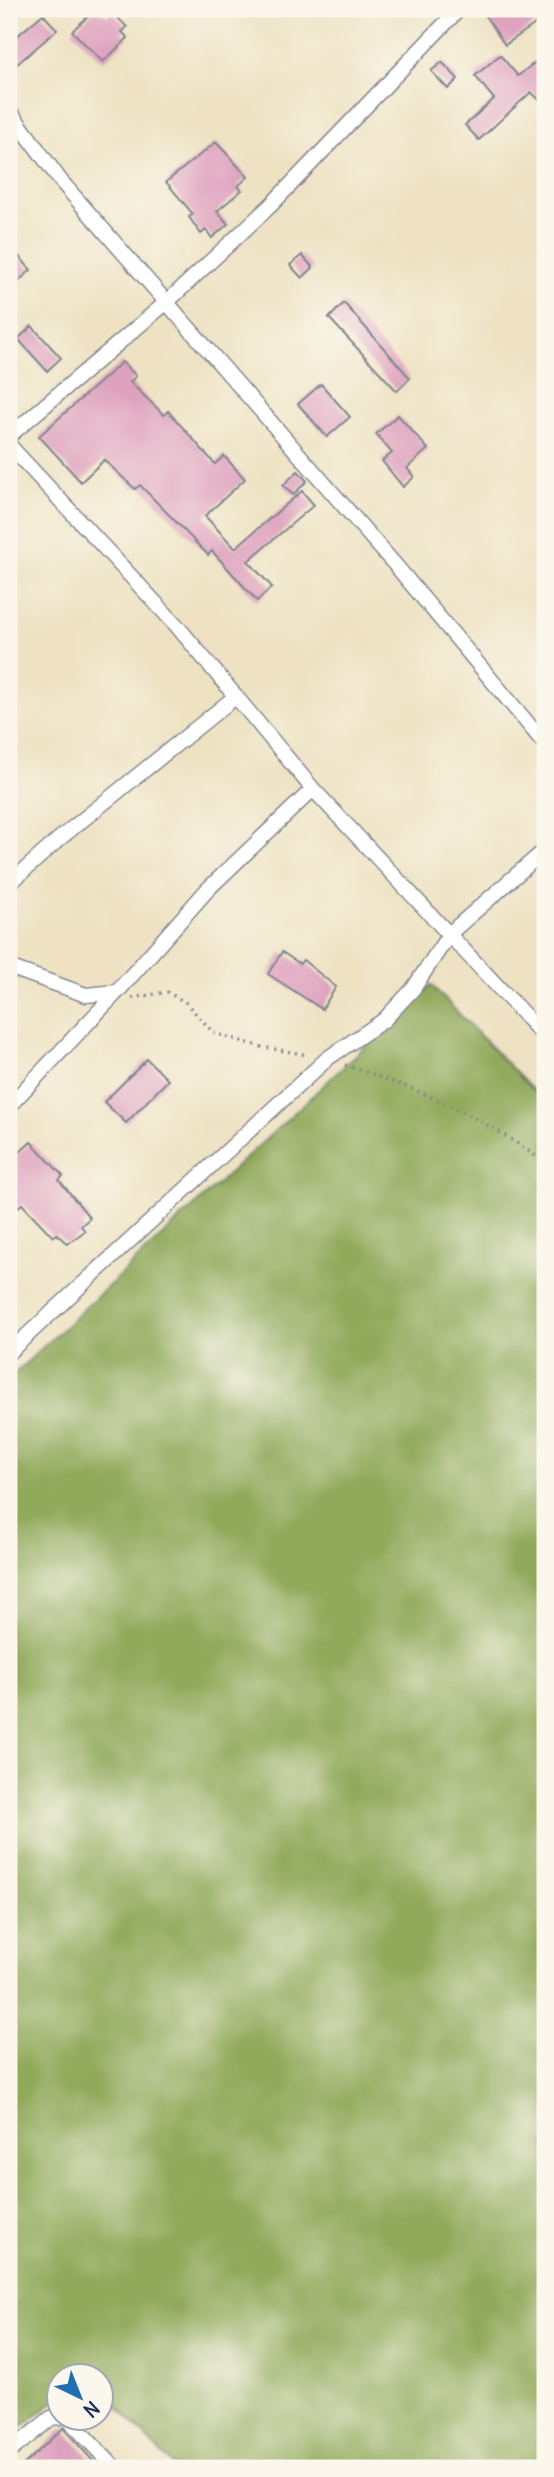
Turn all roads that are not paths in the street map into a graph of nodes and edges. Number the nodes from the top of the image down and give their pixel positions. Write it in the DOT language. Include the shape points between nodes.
graph roads {
  1 [pos="459,9"];
  2 [pos="9,110"];
  3 [pos="167,301"];
  4 [pos="9,436"];
  5 [pos="9,445"];
  6 [pos="235,697"];
  7 [pos="545,744"];
  8 [pos="313,789"];
  9 [pos="544,852"];
  10 [pos="9,884"];
  11 [pos="450,933"];
  12 [pos="9,967"];
  13 [pos="117,992"];
  14 [pos="545,1037"];
  15 [pos="9,1106"];
  16 [pos="9,1352"];
  17 [pos="46,2422"];
  18 [pos="81,2432"];
  19 [pos="9,2452"];
  20 [pos="115,2468"];
  1 -- 3 [label="street" via="271,205"];
  2 -- 3 [label="street" via="60,180"];
  3 -- 4 [label="street"];
  3 -- 7 [label="street"];
  5 -- 6 [label="street" via="177,626"];
  6 -- 8 [label="street"];
  6 -- 10 [label="street"];
  8 -- 11 [label="street"];
  8 -- 13 [label="street" via="208,888"];
  9 -- 11 [label="street"];
  11 -- 14 [label="street"];
  11 -- 16 [label="street" via="413,989 384,1020 328,1058"];
  12 -- 13 [label="street" via="86,995"];
  13 -- 15 [label="street"];
  17 -- 19 [label="street"];
  18 -- 20 [label="street"];
}
